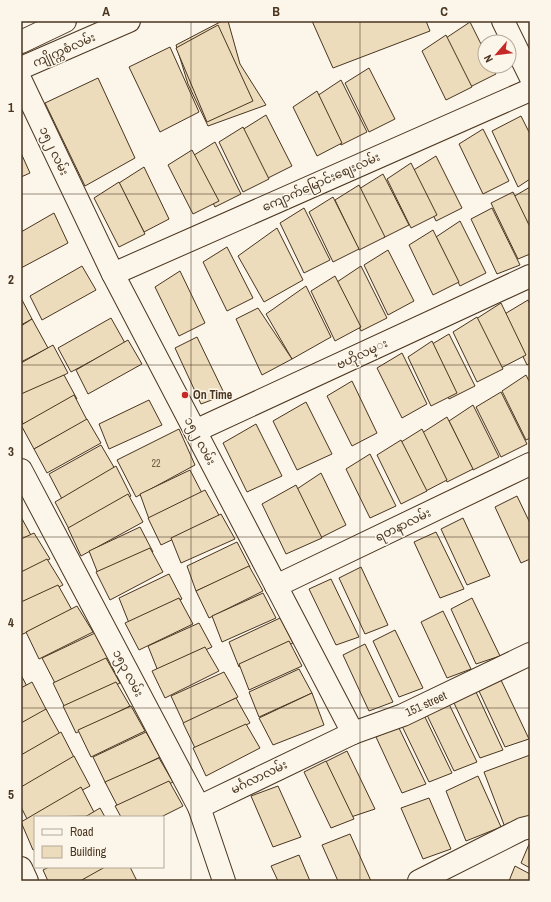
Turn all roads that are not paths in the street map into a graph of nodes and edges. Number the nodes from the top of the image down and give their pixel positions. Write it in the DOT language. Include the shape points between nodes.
graph roads {
  1 [pos="65,21"];
  2 [pos="129,21"];
  3 [pos="503,21"];
  4 [pos="21,42"];
  5 [pos="21,68"];
  6 [pos="530,76"];
  7 [pos="21,81"];
  8 [pos="530,90"];
  9 [pos="113,274"];
  10 [pos="530,276"];
  11 [pos="195,431"];
  12 [pos="530,464"];
  13 [pos="21,470"];
  14 [pos="276,586"];
  15 [pos="530,654"];
  16 [pos="352,733"];
  17 [pos="320,748"];
  18 [pos="199,807"];
  19 [pos="530,827"];
  20 [pos="21,868"];
  21 [pos="27,881"];
  22 [pos="224,881"];
  23 [pos="419,881"];
  1 -- 4 [label="street, ကျိုက္ကစံလမ်း"];
  2 -- 5 [label="street, ကျိုက္ကစံလမ်း"];
  3 -- 6 [label="street"];
  7 -- 9 [label="street, ၁၅၂ လမ်း"];
  8 -- 9 [label="street, ကျောက်မြောင်းစျေးလမ်း"];
  9 -- 11 [label="street, ၁၅၂ လမ်း"];
  10 -- 11 [label="street, ဗဟိုလမ္း"];
  11 -- 14 [label="street, ၁၅၂ လမ်း"];
  12 -- 14 [label="street, ရတနာလမ်း"];
  13 -- 18 [label="street, ၁၅၃ လမ်း"];
  14 -- 16 [label="street, ၁၅၂ လမ်း"];
  15 -- 16 [label="street, 151 street" via="402,715"];
  16 -- 17 [label="street, 151 street"];
  17 -- 18 [label="street, မင်္ဂလာလမ်း"];
  18 -- 22 [label="street, ၁၅၃ လမ်း"];
  19 -- 23 [label="street"];
  20 -- 21 [label="street"];
}
